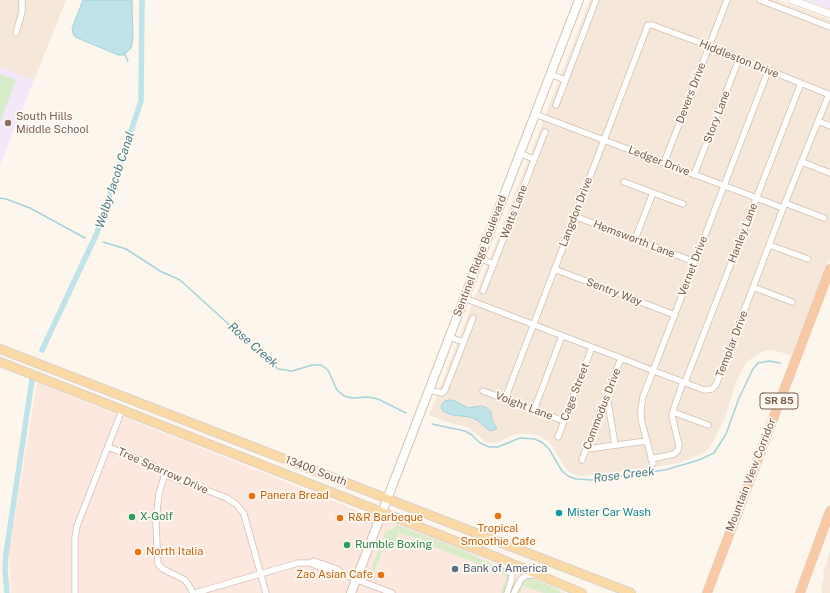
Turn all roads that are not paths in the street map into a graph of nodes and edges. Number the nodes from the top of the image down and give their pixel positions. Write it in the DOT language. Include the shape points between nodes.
graph roads {
  1 [pos="22,0"];
  2 [pos="578,0"];
  3 [pos="596,0"];
  4 [pos="727,0"];
  5 [pos="760,0"];
  6 [pos="792,0"];
  7 [pos="772,2"];
  8 [pos="830,14"];
  9 [pos="648,25"];
  10 [pos="830,27"];
  11 [pos="16,34"];
  12 [pos="708,46"];
  13 [pos="739,59"];
  14 [pos="768,71"];
  15 [pos="550,74"];
  16 [pos="565,80"];
  17 [pos="801,84"];
  18 [pos="829,94"];
  19 [pos="556,105"];
  20 [pos="534,114"];
  21 [pos="818,121"];
  22 [pos="830,126"];
  23 [pos="544,132"];
  24 [pos="603,140"];
  25 [pos="519,153"];
  26 [pos="534,159"];
  27 [pos="802,162"];
  28 [pos="664,163"];
  29 [pos="830,173"];
  30 [pos="694,175"];
  31 [pos="624,182"];
  32 [pos="725,186"];
  33 [pos="652,192"];
  34 [pos="756,198"];
  35 [pos="682,204"];
  36 [pos="784,206"];
  37 [pos="574,216"];
  38 [pos="824,218"];
  39 [pos="635,239"];
  40 [pos="769,245"];
  41 [pos="479,258"];
  42 [pos="808,259"];
  43 [pos="695,262"];
  44 [pos="494,264"];
  45 [pos="554,269"];
  46 [pos="830,269"];
  47 [pos="753,287"];
  48 [pos="483,291"];
  49 [pos="464,298"];
  50 [pos="792,302"];
  51 [pos="674,315"];
  52 [pos="473,318"];
  53 [pos="533,324"];
  54 [pos="562,336"];
  55 [pos="449,337"];
  56 [pos="464,342"];
  57 [pos="592,347"];
  58 [pos="0,349"];
  59 [pos="621,358"];
  60 [pos="0,362"];
  61 [pos="654,370"];
  62 [pos="684,382"];
  63 [pos="428,390"];
  64 [pos="483,391"];
  65 [pos="607,394"];
  66 [pos="504,399"];
  67 [pos="122,410"];
  68 [pos="534,410"];
  69 [pos="673,412"];
  70 [pos="564,422"];
  71 [pos="708,425"];
  72 [pos="558,438"];
  73 [pos="647,441"];
  74 [pos="615,445"];
  75 [pos="108,447"];
  76 [pos="587,449"];
  77 [pos="582,460"];
  78 [pos="652,462"];
  79 [pos="166,474"];
  80 [pos="387,498"];
  81 [pos="830,511"];
  82 [pos="381,513"];
  83 [pos="501,559"];
  84 [pos="260,574"];
  85 [pos="538,574"];
  86 [pos="356,579"];
  87 [pos="75,593"];
  88 [pos="194,593"];
  89 [pos="266,593"];
  90 [pos="351,593"];
  91 [pos="392,593"];
  92 [pos="507,593"];
  93 [pos="514,593"];
  94 [pos="582,593"];
  95 [pos="631,593"];
  96 [pos="707,593"];
  97 [pos="800,593"];
  1 -- 11 [label="street" via="22,12"];
  2 -- 15 [label="main road, Sentinel Ridge Boulevard"];
  3 -- 16 [label="street"];
  4 -- 12 [label="street, Devers Drive"];
  5 -- 7 [label="street"];
  6 -- 8 [label="street"];
  7 -- 10 [label="street"];
  9 -- 12 [label="street, Hiddleston Drive"];
  9 -- 24 [label="street, Langdon Drive"];
  12 -- 13 [label="street, Hiddleston Drive"];
  12 -- 28 [label="street, Devers Drive"];
  13 -- 14 [label="street, Hiddleston Drive"];
  13 -- 30 [label="street, Story Lane"];
  14 -- 17 [label="street, Hiddleston Drive"];
  14 -- 32 [label="street, Vernet Drive"];
  15 -- 16 [label="street"];
  15 -- 20 [label="main road, Sentinel Ridge Boulevard"];
  16 -- 19 [label="street"];
  17 -- 18 [label="street, Hiddleston Drive"];
  17 -- 34 [label="street, Hanley Lane"];
  18 -- 21 [label="street, Templar Drive"];
  20 -- 24 [label="street, Ledger Drive"];
  20 -- 25 [label="main road, Sentinel Ridge Boulevard"];
  21 -- 22 [label="street"];
  21 -- 27 [label="street, Templar Drive"];
  23 -- 26 [label="street, Watts Lane"];
  24 -- 28 [label="street, Ledger Drive"];
  24 -- 37 [label="street, Langdon Drive"];
  25 -- 26 [label="street"];
  25 -- 41 [label="main road, Sentinel Ridge Boulevard"];
  26 -- 44 [label="street, Watts Lane"];
  27 -- 29 [label="street"];
  27 -- 36 [label="street, Templar Drive"];
  28 -- 30 [label="street, Ledger Drive"];
  30 -- 32 [label="street, Ledger Drive"];
  31 -- 33 [label="street"];
  32 -- 34 [label="street, Ledger Drive"];
  32 -- 43 [label="street, Vernet Drive"];
  33 -- 35 [label="street"];
  33 -- 39 [label="street"];
  34 -- 36 [label="street, Ledger Drive"];
  34 -- 62 [label="street, Hanley Lane"];
  36 -- 38 [label="street, Ledger Drive"];
  36 -- 40 [label="street, Templar Drive"];
  37 -- 39 [label="street, Hemsworth Lane"];
  37 -- 45 [label="street, Langdon Drive"];
  39 -- 43 [label="street, Hemsworth Lane"];
  40 -- 42 [label="street"];
  40 -- 47 [label="street, Templar Drive"];
  41 -- 44 [label="street"];
  41 -- 49 [label="main road, Sentinel Ridge Boulevard"];
  43 -- 51 [label="street, Vernet Drive"];
  44 -- 48 [label="street, Watts Lane"];
  45 -- 51 [label="street, Sentry Way"];
  45 -- 53 [label="street, Langdon Drive"];
  46 -- 96 [label="highway, Mountain View Corridor / SR 85"];
  47 -- 50 [label="street"];
  47 -- 62 [label="street, Templar Drive" via="715,386 706,390"];
  49 -- 53 [label="street, Templar Drive"];
  49 -- 55 [label="main road, Sentinel Ridge Boulevard"];
  51 -- 61 [label="street, Vernet Drive"];
  52 -- 56 [label="street"];
  53 -- 54 [label="street, Templar Drive"];
  53 -- 66 [label="street, Langdon Drive"];
  54 -- 57 [label="street, Templar Drive"];
  54 -- 68 [label="street"];
  55 -- 56 [label="street"];
  55 -- 63 [label="main road, Sentinel Ridge Boulevard"];
  56 -- 63 [label="street" via="442,394"];
  57 -- 59 [label="street, Templar Drive"];
  57 -- 70 [label="street, Cage Street"];
  58 -- 80 [label="main road, 13400 South"];
  59 -- 61 [label="street, Templar Drive"];
  59 -- 65 [label="street, Commodus Drive"];
  60 -- 67 [label="main road, 13400 South"];
  61 -- 62 [label="street, Templar Drive"];
  61 -- 73 [label="street, Vernet Drive" via="641,409"];
  62 -- 69 [label="street, Hanley Lane"];
  63 -- 80 [label="main road, Sentinel Ridge Boulevard"];
  64 -- 66 [label="street, Voight Lane"];
  65 -- 74 [label="street"];
  65 -- 76 [label="street, Commodus Drive"];
  66 -- 68 [label="street, Voight Lane"];
  67 -- 75 [label="street"];
  67 -- 82 [label="main road, 13400 South"];
  68 -- 70 [label="street, Voight Lane"];
  69 -- 71 [label="street"];
  69 -- 78 [label="street, Hanley Lane" via="678,450"];
  70 -- 72 [label="street, Cage Street"];
  73 -- 74 [label="street"];
  73 -- 78 [label="street, Vernet Drive"];
  74 -- 76 [label="street"];
  75 -- 79 [label="street, Tree Sparrow Drive" via="155,466"];
  75 -- 87 [label="street" via="76,531"];
  76 -- 77 [label="street, Commodus Drive"];
  79 -- 84 [label="street, Tree Sparrow Drive" via="227,498 237,505 244,514"];
  79 -- 88 [label="street" via="159,490 157,512 158,564 162,569 185,580"];
  80 -- 82 [label="main road, Sentinel Ridge Boulevard"];
  80 -- 95 [label="main road, 13400 South"];
  81 -- 97 [label="highway"];
  82 -- 83 [label="main road, 13400 South"];
  82 -- 86 [label="main road, Sentinel Ridge Boulevard"];
  83 -- 85 [label="main road, 13400 South"];
  83 -- 92 [label="street" via="512,575"];
  84 -- 86 [label="street" via="310,562 336,574"];
  84 -- 88 [label="street"];
  84 -- 89 [label="street, Tree Sparrow Drive"];
  85 -- 93 [label="street" via="521,578"];
  85 -- 94 [label="main road, 13400 South"];
  86 -- 90 [label="main road, Sentinel Ridge Boulevard"];
  86 -- 91 [label="street"];
}
